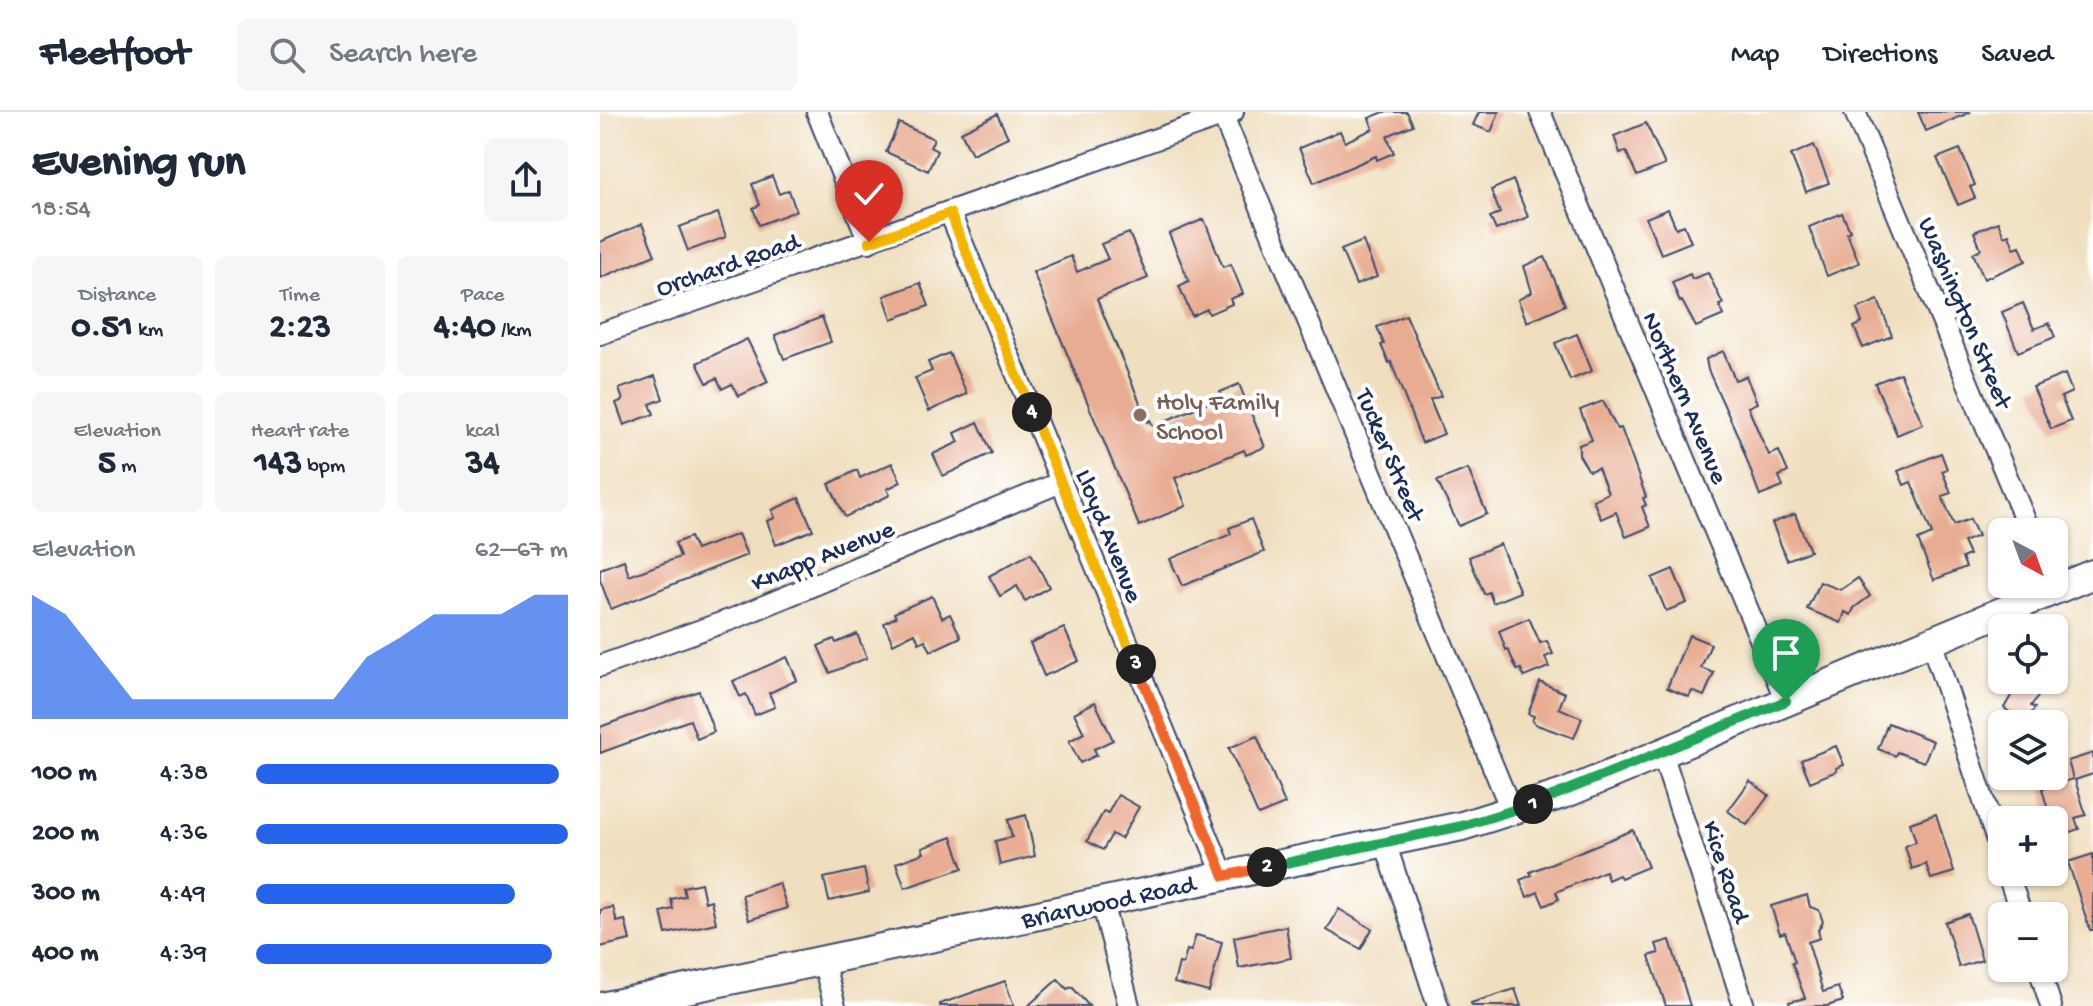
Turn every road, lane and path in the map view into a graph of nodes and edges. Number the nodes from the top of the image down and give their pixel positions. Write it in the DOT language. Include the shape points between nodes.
graph roads {
  1 [pos="817,112"];
  2 [pos="1540,112"];
  3 [pos="1855,112"];
  4 [pos="1228,114"];
  5 [pos="950,213"];
  6 [pos="869,242"];
  7 [pos="600,334"];
  8 [pos="1061,482"];
  9 [pos="2024,518"];
  10 [pos="2093,574"];
  11 [pos="2068,582"];
  12 [pos="2028,598"];
  13 [pos="1931,641"];
  14 [pos="600,666"];
  15 [pos="1786,701"];
  16 [pos="1662,753"];
  17 [pos="1512,812"];
  18 [pos="1988,814"];
  19 [pos="1385,842"];
  20 [pos="1224,876"];
  21 [pos="1102,902"];
  22 [pos="823,961"];
  23 [pos="2043,982"];
  24 [pos="606,1006"];
  25 [pos="835,1006"];
  26 [pos="1129,1006"];
  27 [pos="1438,1006"];
  28 [pos="1744,1006"];
  29 [pos="2051,1006"];
  1 -- 6 [label="street"];
  2 -- 15 [label="street, Northern Avenue"];
  3 -- 9 [label="street, Washington Street"];
  4 -- 5 [label="street, Orchard Road"];
  4 -- 17 [label="street, Tucker Street"];
  5 -- 6 [label="street, Orchard Road"];
  5 -- 8 [label="street, Lloyd Avenue"];
  6 -- 7 [label="street, Orchard Road"];
  8 -- 14 [label="street, Knapp Avenue" via="735,618"];
  8 -- 20 [label="street, Lloyd Avenue"];
  10 -- 11 [label="street, Briarwood Road"];
  12 -- 13 [label="street, Briarwood Road"];
  13 -- 15 [label="street, Briarwood Road"];
  13 -- 18 [label="street"];
  15 -- 16 [label="street, Briarwood Road"];
  16 -- 17 [label="street, Briarwood Road"];
  16 -- 28 [label="street, Kice Road"];
  17 -- 19 [label="street, Briarwood Road"];
  19 -- 20 [label="street, Briarwood Road"];
  19 -- 27 [label="street"];
  20 -- 21 [label="street, Briarwood Road"];
  21 -- 22 [label="street, Briarwood Road"];
  21 -- 26 [label="street"];
  22 -- 24 [label="street, Briarwood Road"];
  22 -- 25 [label="street"];
  23 -- 29 [label="street"];
}
